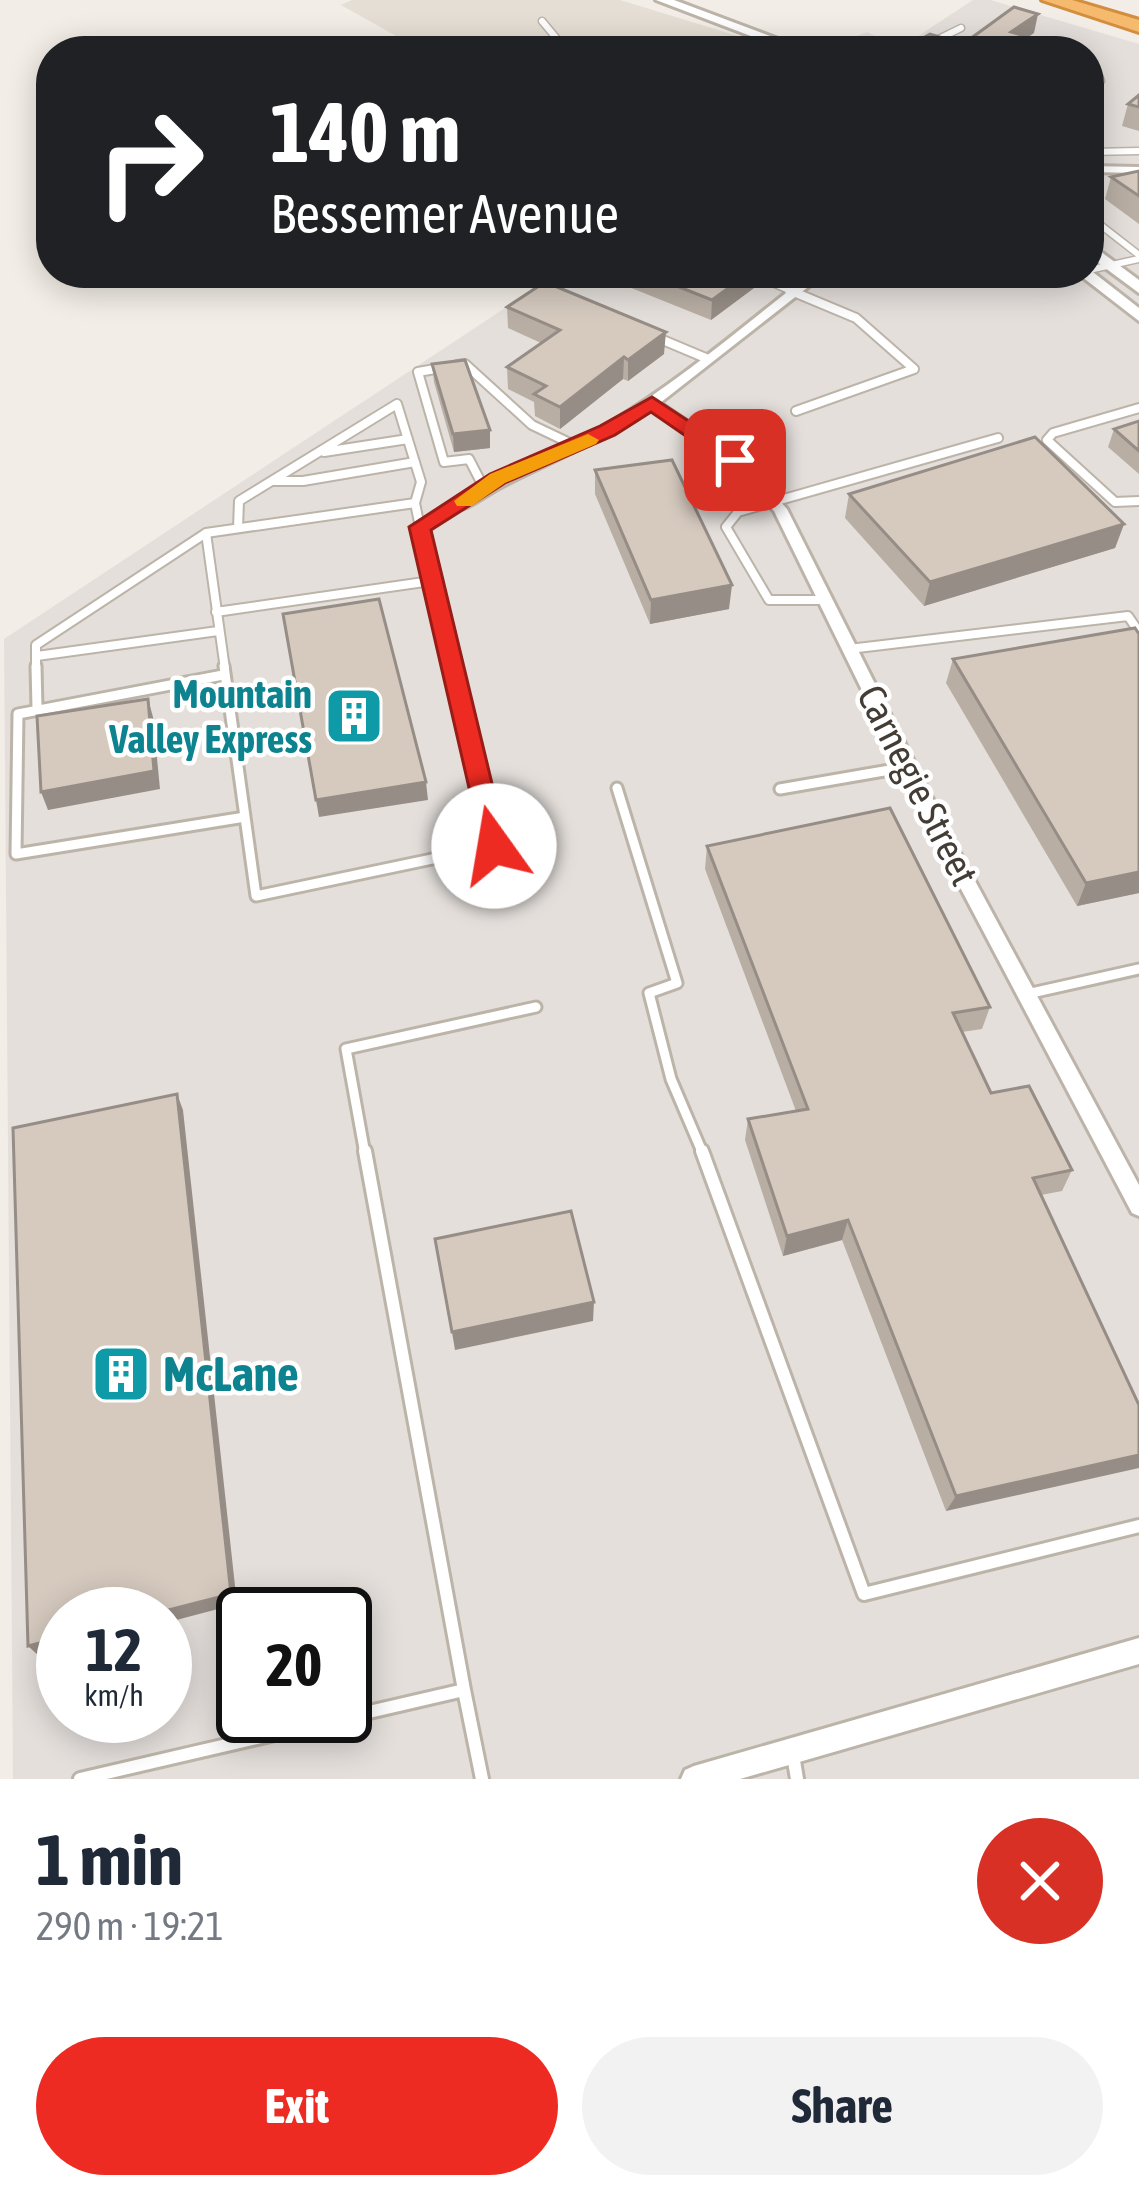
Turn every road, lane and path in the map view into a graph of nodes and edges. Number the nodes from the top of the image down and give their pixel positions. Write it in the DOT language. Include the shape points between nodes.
graph roads {
  1 [pos="662,0"];
  2 [pos="1052,0"];
  3 [pos="542,21"];
  4 [pos="1139,26"];
  5 [pos="961,28"];
  6 [pos="554,36"];
  7 [pos="762,36"];
  8 [pos="945,36"];
  9 [pos="1139,151"];
  10 [pos="1104,152"];
  11 [pos="1104,169"];
  12 [pos="1139,170"];
  13 [pos="1104,228"];
  14 [pos="1139,257"];
  15 [pos="1104,260"];
  16 [pos="1112,266"];
  17 [pos="1104,268"];
  18 [pos="1104,286"];
  19 [pos="785,288"];
  20 [pos="800,288"];
  21 [pos="1139,288"];
  22 [pos="795,292"];
  23 [pos="1139,316"];
  24 [pos="649,334"];
  25 [pos="708,359"];
  26 [pos="652,403"];
  27 [pos="1139,408"];
  28 [pos="796,411"];
  29 [pos="998,437"];
  30 [pos="408,439"];
  31 [pos="576,446"];
  32 [pos="318,453"];
  33 [pos="415,463"];
  34 [pos="272,481"];
  35 [pos="484,488"];
  36 [pos="774,499"];
  37 [pos="1139,501"];
  38 [pos="415,503"];
  39 [pos="454,508"];
  40 [pos="420,527"];
  41 [pos="238,528"];
  42 [pos="206,533"];
  43 [pos="431,581"];
  44 [pos="824,600"];
  45 [pos="216,612"];
  46 [pos="218,631"];
  47 [pos="1139,632"];
  48 [pos="849,650"];
  49 [pos="37,656"];
  50 [pos="223,675"];
  51 [pos="37,708"];
  52 [pos="907,766"];
  53 [pos="617,788"];
  54 [pos="780,789"];
  55 [pos="244,817"];
  56 [pos="1139,969"];
  57 [pos="1026,994"];
  58 [pos="536,1007"];
  59 [pos="1139,1207"];
  60 [pos="1139,1526"];
  61 [pos="1139,1651"];
  62 [pos="464,1690"];
  63 [pos="795,1766"];
  64 [pos="80,1779"];
  65 [pos="482,1779"];
  66 [pos="694,1779"];
  1 -- 7 [label="street"];
  2 -- 4 [label="highway"];
  3 -- 6 [label="lane"];
  5 -- 8 [label="lane"];
  9 -- 10 [label="lane"];
  11 -- 12 [label="street"];
  13 -- 14 [label="lane"];
  14 -- 16 [label="lane"];
  15 -- 16 [label="street"];
  16 -- 17 [label="lane"];
  16 -- 21 [label="street"];
  18 -- 23 [label="street"];
  19 -- 22 [label="lane"];
  20 -- 22 [label="street"];
  22 -- 25 [label="street"];
  22 -- 28 [label="lane" via="856,318 914,369"];
  24 -- 25 [label="lane"];
  25 -- 26 [label="street"];
  26 -- 31 [label="street"];
  26 -- 36 [label="street, Carnegie Street" via="735,460"];
  27 -- 37 [label="lane" via="1047,440 1115,502"];
  29 -- 36 [label="lane"];
  30 -- 32 [label="lane"];
  30 -- 32 [label="lane" via="397,404"];
  30 -- 33 [label="lane"];
  31 -- 35 [label="street"];
  31 -- 35 [label="lane" via="532,425 465,364 418,372 444,462 469,459"];
  32 -- 34 [label="lane"];
  33 -- 34 [label="lane"];
  33 -- 38 [label="lane"];
  34 -- 41 [label="lane" via="239,501"];
  35 -- 39 [label="street"];
  36 -- 44 [label="street, Carnegie Street"];
  36 -- 44 [label="lane" via="738,512 726,527 769,600"];
  38 -- 40 [label="lane"];
  38 -- 41 [label="lane"];
  39 -- 40 [label="lane"];
  40 -- 43 [label="lane"];
  41 -- 42 [label="lane"];
  42 -- 45 [label="lane"];
  42 -- 49 [label="lane" via="36,645"];
  43 -- 45 [label="lane"];
  43 -- 55 [label="lane" via="494,846 256,896"];
  44 -- 48 [label="street, Carnegie Street"];
  45 -- 46 [label="lane"];
  46 -- 49 [label="lane"];
  46 -- 50 [label="lane"];
  47 -- 48 [label="lane" via="1128,616"];
  48 -- 52 [label="street, Carnegie Street"];
  49 -- 51 [label="lane"];
  50 -- 51 [label="lane"];
  50 -- 55 [label="lane"];
  51 -- 55 [label="lane" via="18,714 16,854"];
  52 -- 54 [label="lane"];
  52 -- 57 [label="street, Carnegie Street"];
  53 -- 60 [label="lane" via="677,983 649,993 671,1079 864,1594"];
  56 -- 57 [label="lane"];
  57 -- 59 [label="street, Carnegie Street"];
  58 -- 62 [label="lane" via="346,1049"];
  61 -- 63 [label="street"];
  62 -- 64 [label="lane"];
  62 -- 65 [label="lane"];
  63 -- 66 [label="street"];
}
